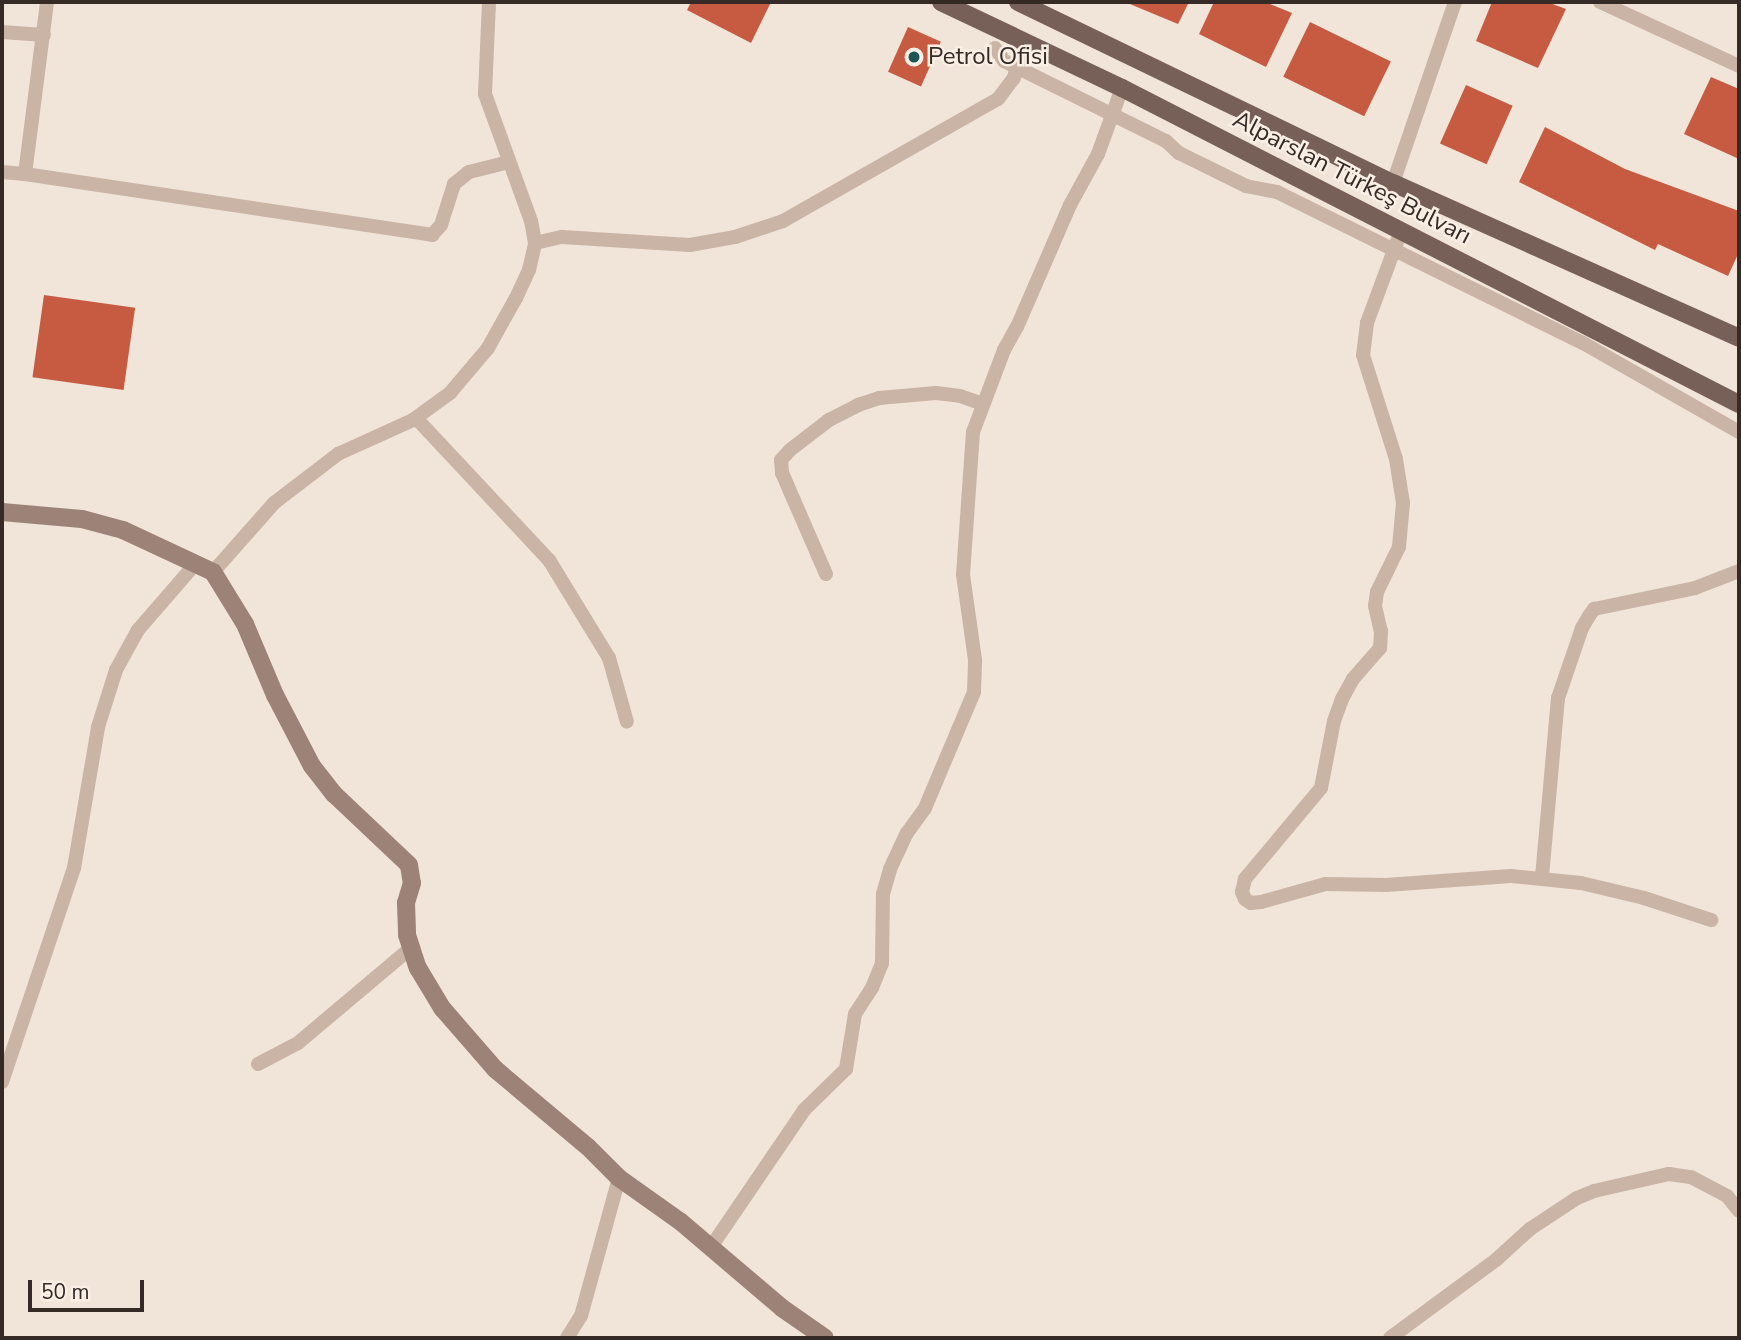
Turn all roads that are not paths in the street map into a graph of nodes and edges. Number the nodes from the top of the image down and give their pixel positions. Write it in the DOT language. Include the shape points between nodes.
graph roads {
  1 [pos="47,2"];
  2 [pos="488,2"];
  3 [pos="941,2"];
  4 [pos="1018,2"];
  5 [pos="1455,2"];
  6 [pos="1600,2"];
  7 [pos="2,32"];
  8 [pos="44,35"];
  9 [pos="1023,41"];
  10 [pos="995,48"];
  11 [pos="1739,66"];
  12 [pos="1016,67"];
  13 [pos="1122,88"];
  14 [pos="1114,114"];
  15 [pos="509,162"];
  16 [pos="2,172"];
  17 [pos="25,174"];
  18 [pos="1393,183"];
  19 [pos="1401,231"];
  20 [pos="535,243"];
  21 [pos="1393,248"];
  22 [pos="1739,338"];
  23 [pos="983,404"];
  24 [pos="1739,404"];
  25 [pos="416,418"];
  26 [pos="1739,432"];
  27 [pos="2,512"];
  28 [pos="196,564"];
  29 [pos="1739,571"];
  30 [pos="213,572"];
  31 [pos="826,574"];
  32 [pos="627,722"];
  33 [pos="1542,877"];
  34 [pos="1711,920"];
  35 [pos="411,948"];
  36 [pos="258,1064"];
  37 [pos="2,1082"];
  38 [pos="619,1178"];
  39 [pos="1739,1211"];
  40 [pos="711,1247"];
  41 [pos="567,1338"];
  42 [pos="825,1338"];
  43 [pos="1390,1338"];
  1 -- 8 [label="street"];
  2 -- 15 [label="street" via="485,94"];
  3 -- 9 [label="main road, Alparslan Türkeş Bulvarı"];
  4 -- 18 [label="main road, Alparslan Türkeş Bulvarı"];
  5 -- 18 [label="street"];
  6 -- 11 [label="street"];
  7 -- 8 [label="street"];
  8 -- 17 [label="street"];
  9 -- 12 [label="street"];
  9 -- 13 [label="main road, Alparslan Türkeş Bulvarı"];
  10 -- 12 [label="street" via="998,56"];
  12 -- 14 [label="street"];
  12 -- 20 [label="street" via="1008,88 983,110 783,221 690,245 562,237"];
  13 -- 14 [label="street"];
  13 -- 19 [label="main road, Alparslan Türkeş Bulvarı"];
  14 -- 21 [label="street" via="1246,186 1277,192"];
  14 -- 23 [label="street"];
  15 -- 17 [label="street" via="469,172 454,184 441,225 432,235"];
  15 -- 20 [label="street"];
  16 -- 17 [label="street"];
  18 -- 22 [label="main road, Alparslan Türkeş Bulvarı"];
  19 -- 21 [label="street"];
  19 -- 24 [label="main road, Alparslan Türkeş Bulvarı"];
  20 -- 25 [label="street" via="529,270 488,348 450,393"];
  21 -- 26 [label="street" via="1583,342"];
  21 -- 33 [label="street" via="1367,323 1363,355 1396,459 1403,503 1399,547 1377,592 1380,648 1342,699 1321,788 1245,879 1242,892 1251,903 1326,884"];
  23 -- 31 [label="street" via="936,393 879,398 829,421 790,450 781,460 782,473"];
  23 -- 40 [label="street" via="970,447 963,575 975,660 974,692 925,808 890,869 883,894 881,963 855,1014 846,1069 804,1110"];
  25 -- 30 [label="street" via="338,453 274,503"];
  25 -- 32 [label="street" via="549,560 609,658"];
  27 -- 28 [label="street" via="82,519 123,530"];
  28 -- 30 [label="street"];
  28 -- 37 [label="street" via="138,630 116,670 99,727 74,869"];
  29 -- 33 [label="street" via="1695,588 1594,609 1589,616 1558,698"];
  30 -- 35 [label="street" via="245,624 312,766 409,865 412,883 406,902"];
  33 -- 34 [label="street" via="1644,898"];
  35 -- 36 [label="street" via="311,1033"];
  35 -- 38 [label="street" via="442,1008 495,1069"];
  38 -- 40 [label="street"];
  38 -- 41 [label="street" via="581,1316"];
  39 -- 43 [label="street" via="1727,1196 1691,1177 1669,1174 1594,1191 1530,1229"];
  40 -- 42 [label="street"];
}
